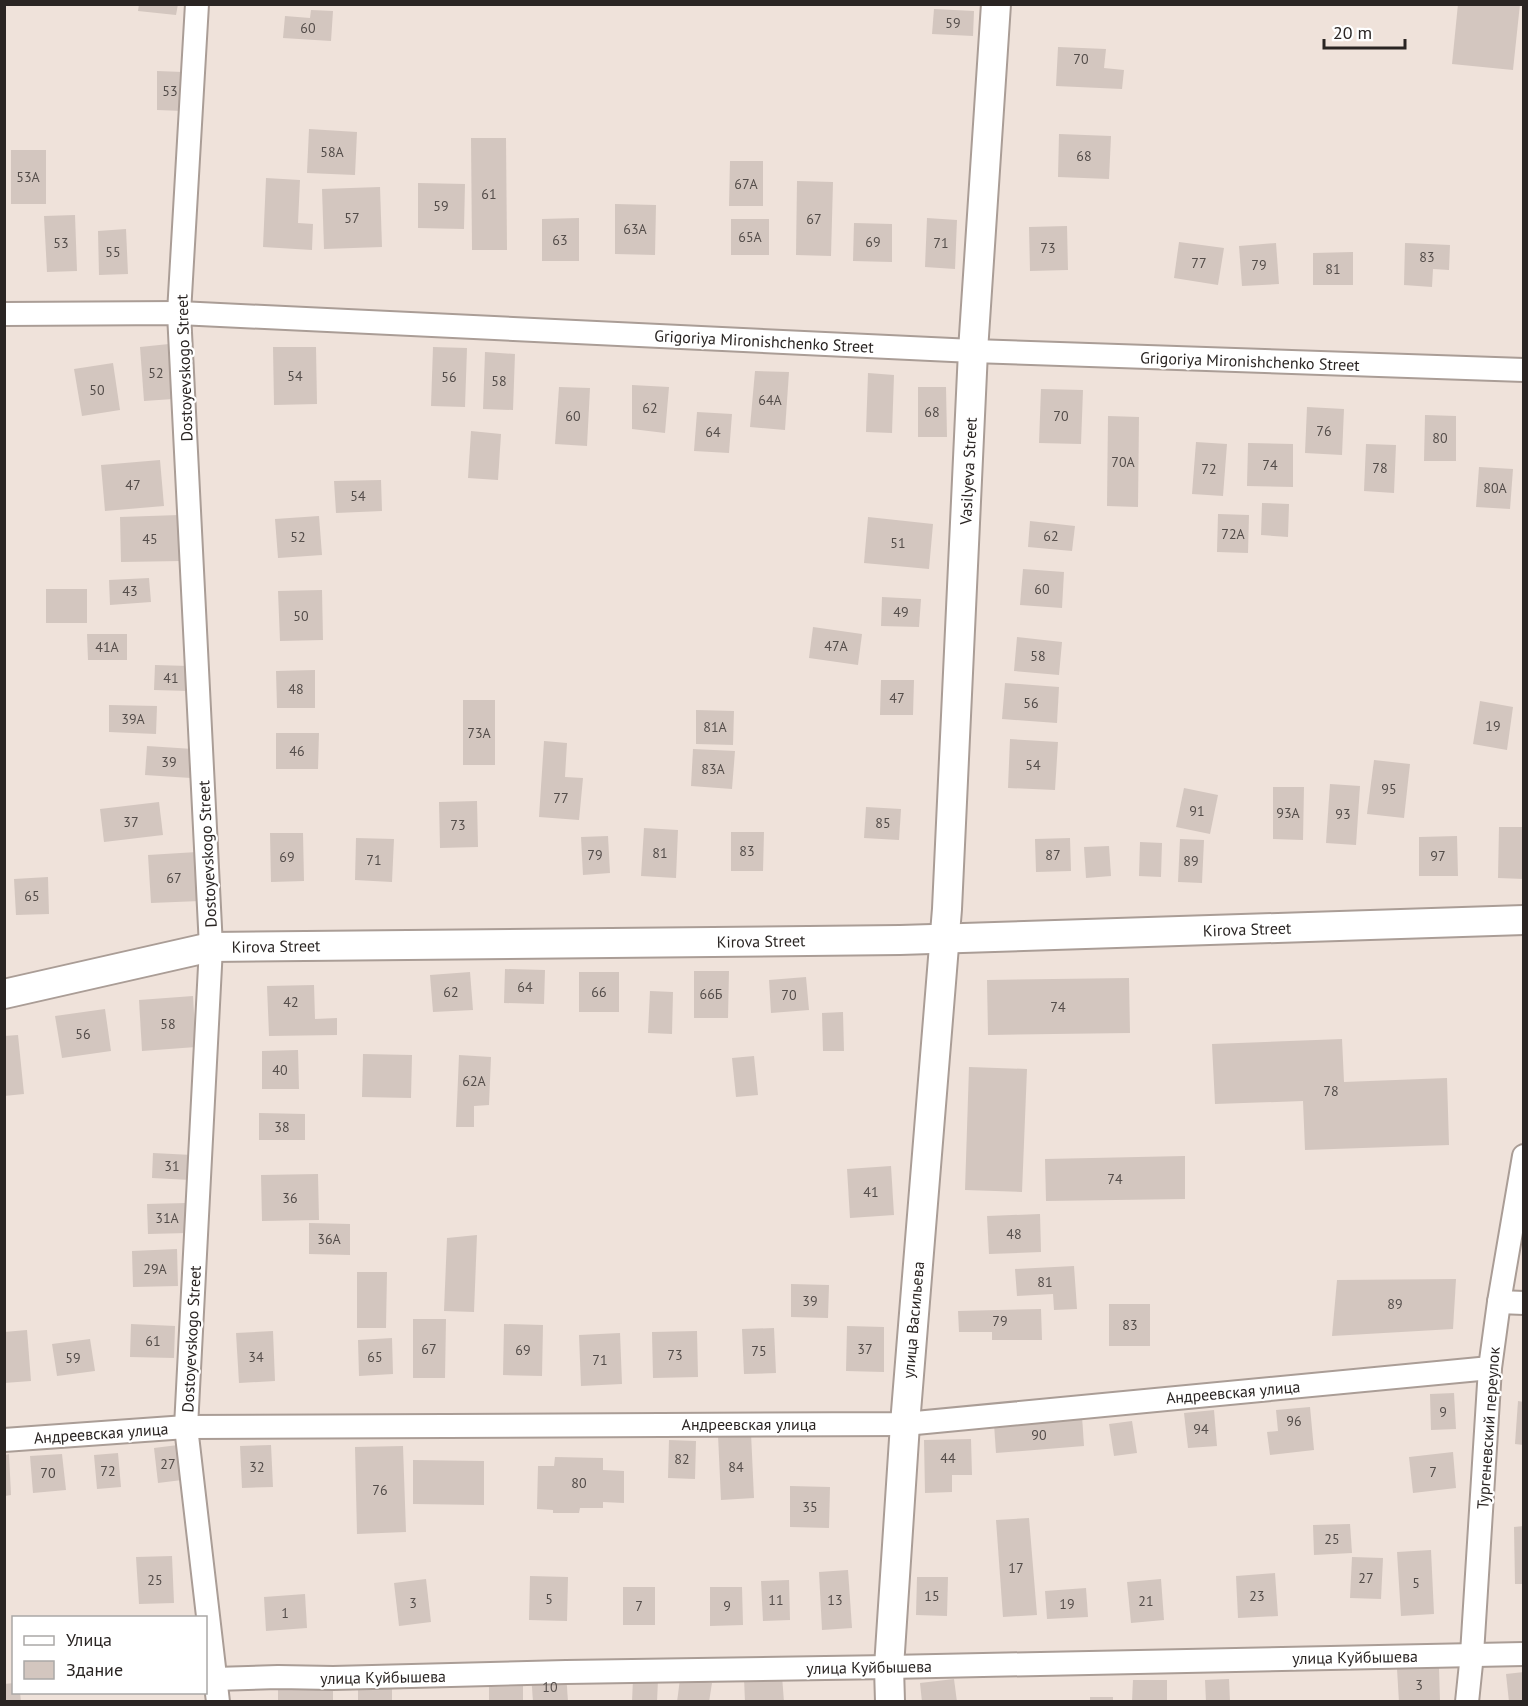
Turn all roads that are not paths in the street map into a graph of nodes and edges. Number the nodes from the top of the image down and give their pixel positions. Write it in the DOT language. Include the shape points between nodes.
graph roads {
  1 [pos="197,4"];
  2 [pos="996,4"];
  3 [pos="179,313"];
  4 [pos="4,314"];
  5 [pos="973,351"];
  6 [pos="1524,370"];
  7 [pos="1524,920"];
  8 [pos="944,938"];
  9 [pos="211,946"];
  10 [pos="4,994"];
  11 [pos="1524,1156"];
  12 [pos="1499,1302"];
  13 [pos="1524,1303"];
  14 [pos="1491,1368"];
  15 [pos="905,1424"];
  16 [pos="186,1427"];
  17 [pos="4,1440"];
  18 [pos="1524,1653"];
  19 [pos="1472,1654"];
  20 [pos="889,1667"];
  21 [pos="216,1690"];
  22 [pos="890,1701"];
  23 [pos="1467,1701"];
  1 -- 3 [label="street, Dostoyevskogo Street"];
  2 -- 5 [label="street, Vasilyeva Street"];
  3 -- 4 [label="street, Grigoriya Mironishchenko Street"];
  3 -- 5 [label="street, Grigoriya Mironishchenko Street"];
  3 -- 9 [label="street, Dostoyevskogo Street"];
  5 -- 6 [label="street, Grigoriya Mironishchenko Street"];
  5 -- 8 [label="street, Vasilyeva Street"];
  7 -- 8 [label="street, Kirova Street"];
  8 -- 9 [label="street, Kirova Street"];
  8 -- 15 [label="street, улица Васильева"];
  9 -- 10 [label="street, Kirova Street"];
  9 -- 16 [label="street, Dostoyevskogo Street"];
  11 -- 12 [label="street, Тургеневский переулок"];
  12 -- 13 [label="street"];
  12 -- 14 [label="street, Тургеневский переулок"];
  14 -- 15 [label="street, Андреевская улица"];
  14 -- 19 [label="street, Тургеневский переулок"];
  15 -- 16 [label="street, Андреевская улица"];
  15 -- 20 [label="street, улица Васильева"];
  16 -- 17 [label="street, Андреевская улица"];
  16 -- 21 [label="street, Dostoyevskogo Street"];
  18 -- 19 [label="street, улица Куйбышева"];
  19 -- 20 [label="street, улица Куйбышева"];
  19 -- 23 [label="street, Тургеневский переулок"];
  20 -- 21 [label="street, улица Куйбышева" via="278,1677"];
  20 -- 22 [label="street, улица Васильева"];
}
